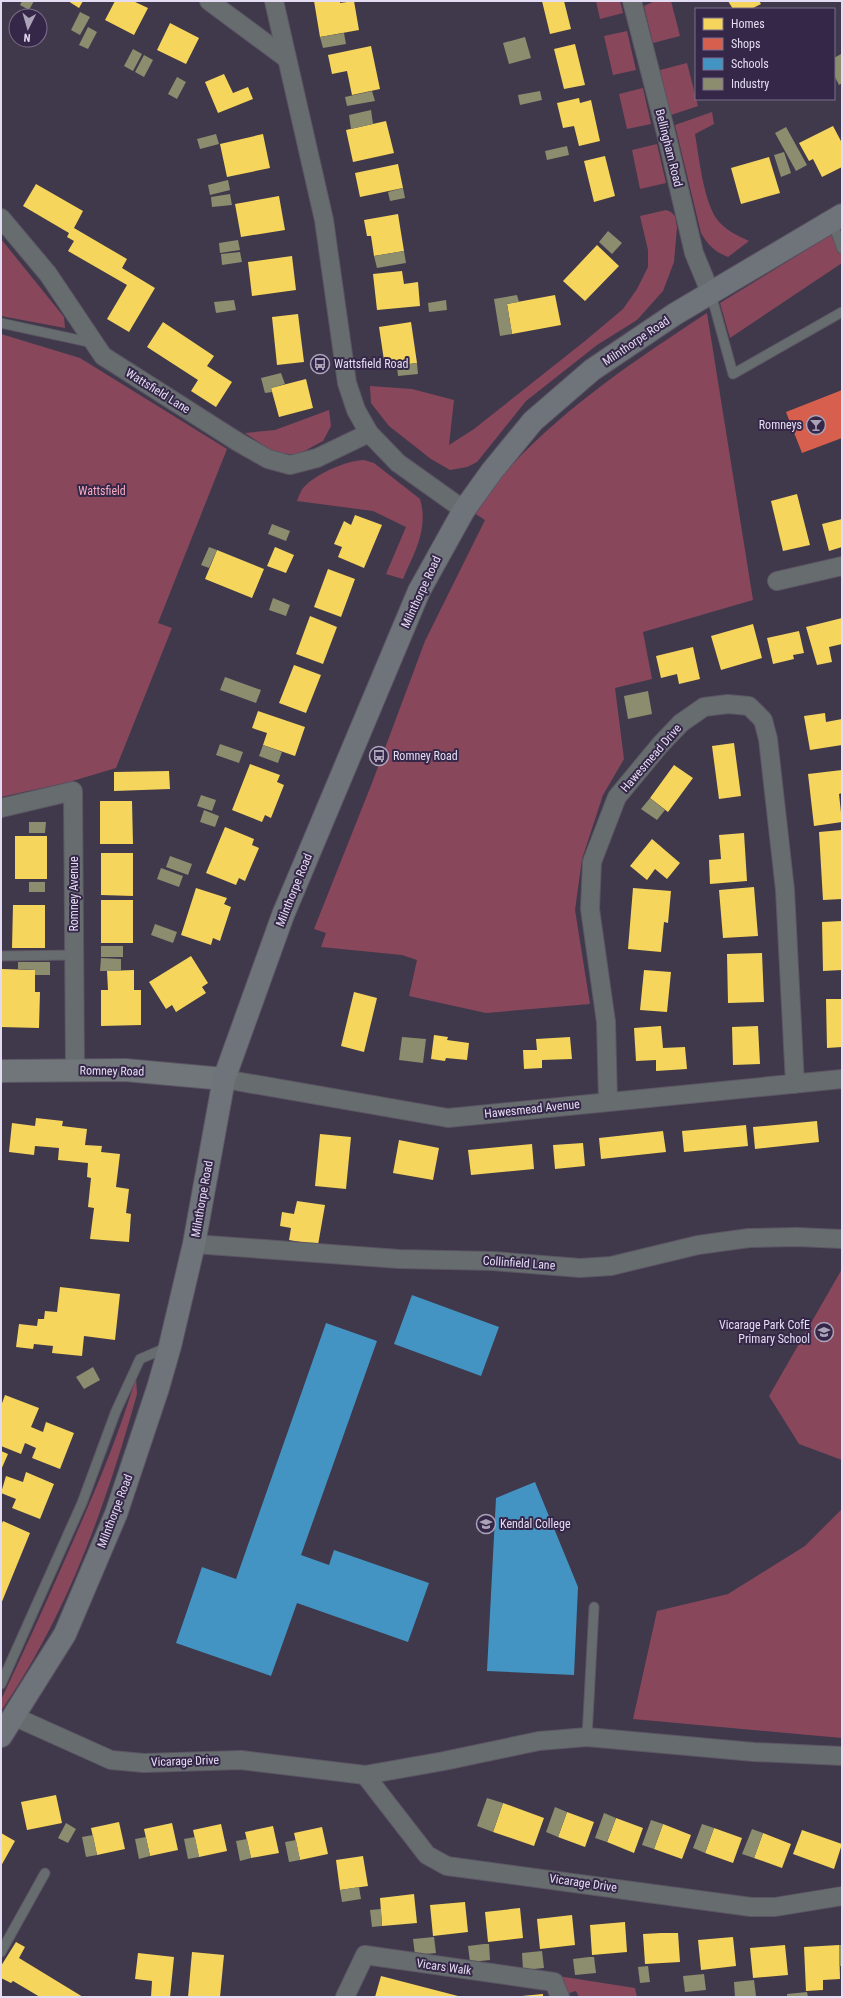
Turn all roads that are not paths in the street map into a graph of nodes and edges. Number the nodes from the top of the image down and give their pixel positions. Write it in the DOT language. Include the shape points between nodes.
graph roads {
  1 [pos="274,1"];
  2 [pos="632,1"];
  3 [pos="213,2"];
  4 [pos="286,58"];
  5 [pos="1,218"];
  6 [pos="837,218"];
  7 [pos="842,249"];
  8 [pos="710,294"];
  9 [pos="842,312"];
  10 [pos="1,323"];
  11 [pos="95,344"];
  12 [pos="369,433"];
  13 [pos="464,510"];
  14 [pos="842,566"];
  15 [pos="777,581"];
  16 [pos="1,808"];
  17 [pos="74,955"];
  18 [pos="1,956"];
  19 [pos="75,1070"];
  20 [pos="1,1071"];
  21 [pos="224,1079"];
  22 [pos="842,1079"];
  23 [pos="795,1084"];
  24 [pos="608,1101"];
  25 [pos="842,1239"];
  26 [pos="194,1244"];
  27 [pos="170,1346"];
  28 [pos="594,1607"];
  29 [pos="1,1684"];
  30 [pos="14,1716"];
  31 [pos="1,1736"];
  32 [pos="587,1737"];
  33 [pos="842,1756"];
  34 [pos="365,1775"];
  35 [pos="45,1873"];
  36 [pos="842,1896"];
  37 [pos="1,1952"];
  38 [pos="345,1997"];
  39 [pos="560,1997"];
  1 -- 4 [label="street"];
  2 -- 8 [label="street, Bellingham Road" via="694,253"];
  3 -- 4 [label="street"];
  4 -- 12 [label="street" via="324,220 347,383 356,410"];
  5 -- 11 [label="street, Wattsfield Lane" via="48,274"];
  6 -- 7 [label="lane"];
  6 -- 8 [label="highway, Milnthorpe Road"];
  8 -- 9 [label="lane" via="733,374"];
  8 -- 13 [label="highway, Milnthorpe Road" via="675,314 592,370 533,421"];
  10 -- 11 [label="lane"];
  11 -- 12 [label="street, Wattsfield Lane" via="103,356 268,459 290,465 317,458"];
  12 -- 13 [label="street" via="398,463"];
  13 -- 21 [label="highway, Milnthorpe Road" via="416,598 283,915"];
  14 -- 15 [label="street"];
  16 -- 17 [label="street, Romney Avenue" via="73,791"];
  17 -- 18 [label="lane"];
  17 -- 19 [label="street, Romney Avenue"];
  19 -- 20 [label="main road, Romney Road"];
  19 -- 21 [label="main road, Romney Road" via="149,1071"];
  21 -- 24 [label="street, Hawesmead Avenue" via="448,1118"];
  21 -- 26 [label="highway, Milnthorpe Road"];
  22 -- 23 [label="street, Hawesmead Avenue"];
  23 -- 24 [label="street, Hawesmead Avenue"];
  23 -- 24 [label="street, Hawesmead Drive" via="785,890 768,739 763,720 749,706 728,704 704,707 681,723 660,745 617,797 592,862 590,909 606,1022"];
  25 -- 26 [label="street, Collinfield Lane" via="749,1238 698,1245 611,1266 580,1268 493,1260 400,1259"];
  26 -- 27 [label="highway, Milnthorpe Road"];
  27 -- 29 [label="lane" via="140,1359 116,1411 82,1503"];
  27 -- 30 [label="highway, Milnthorpe Road" via="116,1514 65,1634"];
  28 -- 32 [label="lane"];
  30 -- 31 [label="highway, Milnthorpe Road"];
  30 -- 34 [label="street, Vicarage Drive" via="111,1760 144,1763 241,1760"];
  32 -- 33 [label="street, Vicarage Drive" via="754,1752"];
  32 -- 34 [label="street, Vicarage Drive" via="539,1741"];
  34 -- 36 [label="street, Vicarage Drive" via="427,1855 447,1866 751,1906 775,1907"];
  35 -- 37 [label="lane"];
  38 -- 39 [label="street, Vicars Walk" via="365,1955 554,1982"];
}
